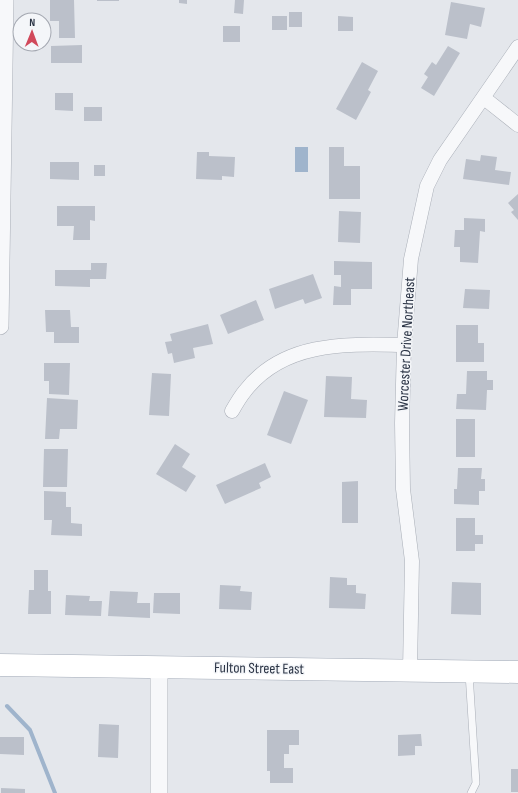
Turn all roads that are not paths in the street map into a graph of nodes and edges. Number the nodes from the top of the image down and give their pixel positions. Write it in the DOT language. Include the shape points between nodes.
graph roads {
  1 [pos="5,0"];
  2 [pos="518,47"];
  3 [pos="484,98"];
  4 [pos="518,125"];
  5 [pos="1,227"];
  6 [pos="0,326"];
  7 [pos="404,345"];
  8 [pos="232,411"];
  9 [pos="0,664"];
  10 [pos="158,667"];
  11 [pos="410,670"];
  12 [pos="468,671"];
  13 [pos="518,672"];
  14 [pos="159,793"];
  15 [pos="471,793"];
  1 -- 5 [label="street"];
  2 -- 3 [label="street, Worcester Drive Northeast"];
  3 -- 4 [label="street"];
  3 -- 7 [label="street, Worcester Drive Northeast" via="440,160 427,186 411,259"];
  5 -- 6 [label="street"];
  7 -- 8 [label="street" via="349,344 300,353 270,367 245,391"];
  7 -- 11 [label="street, Worcester Drive Northeast" via="404,489 412,561"];
  9 -- 10 [label="main road, Fulton Street East"];
  10 -- 11 [label="main road, Fulton Street East"];
  10 -- 14 [label="street"];
  11 -- 12 [label="main road, Fulton Street East"];
  12 -- 13 [label="main road, Fulton Street East"];
  12 -- 15 [label="lane" via="476,783"];
}
